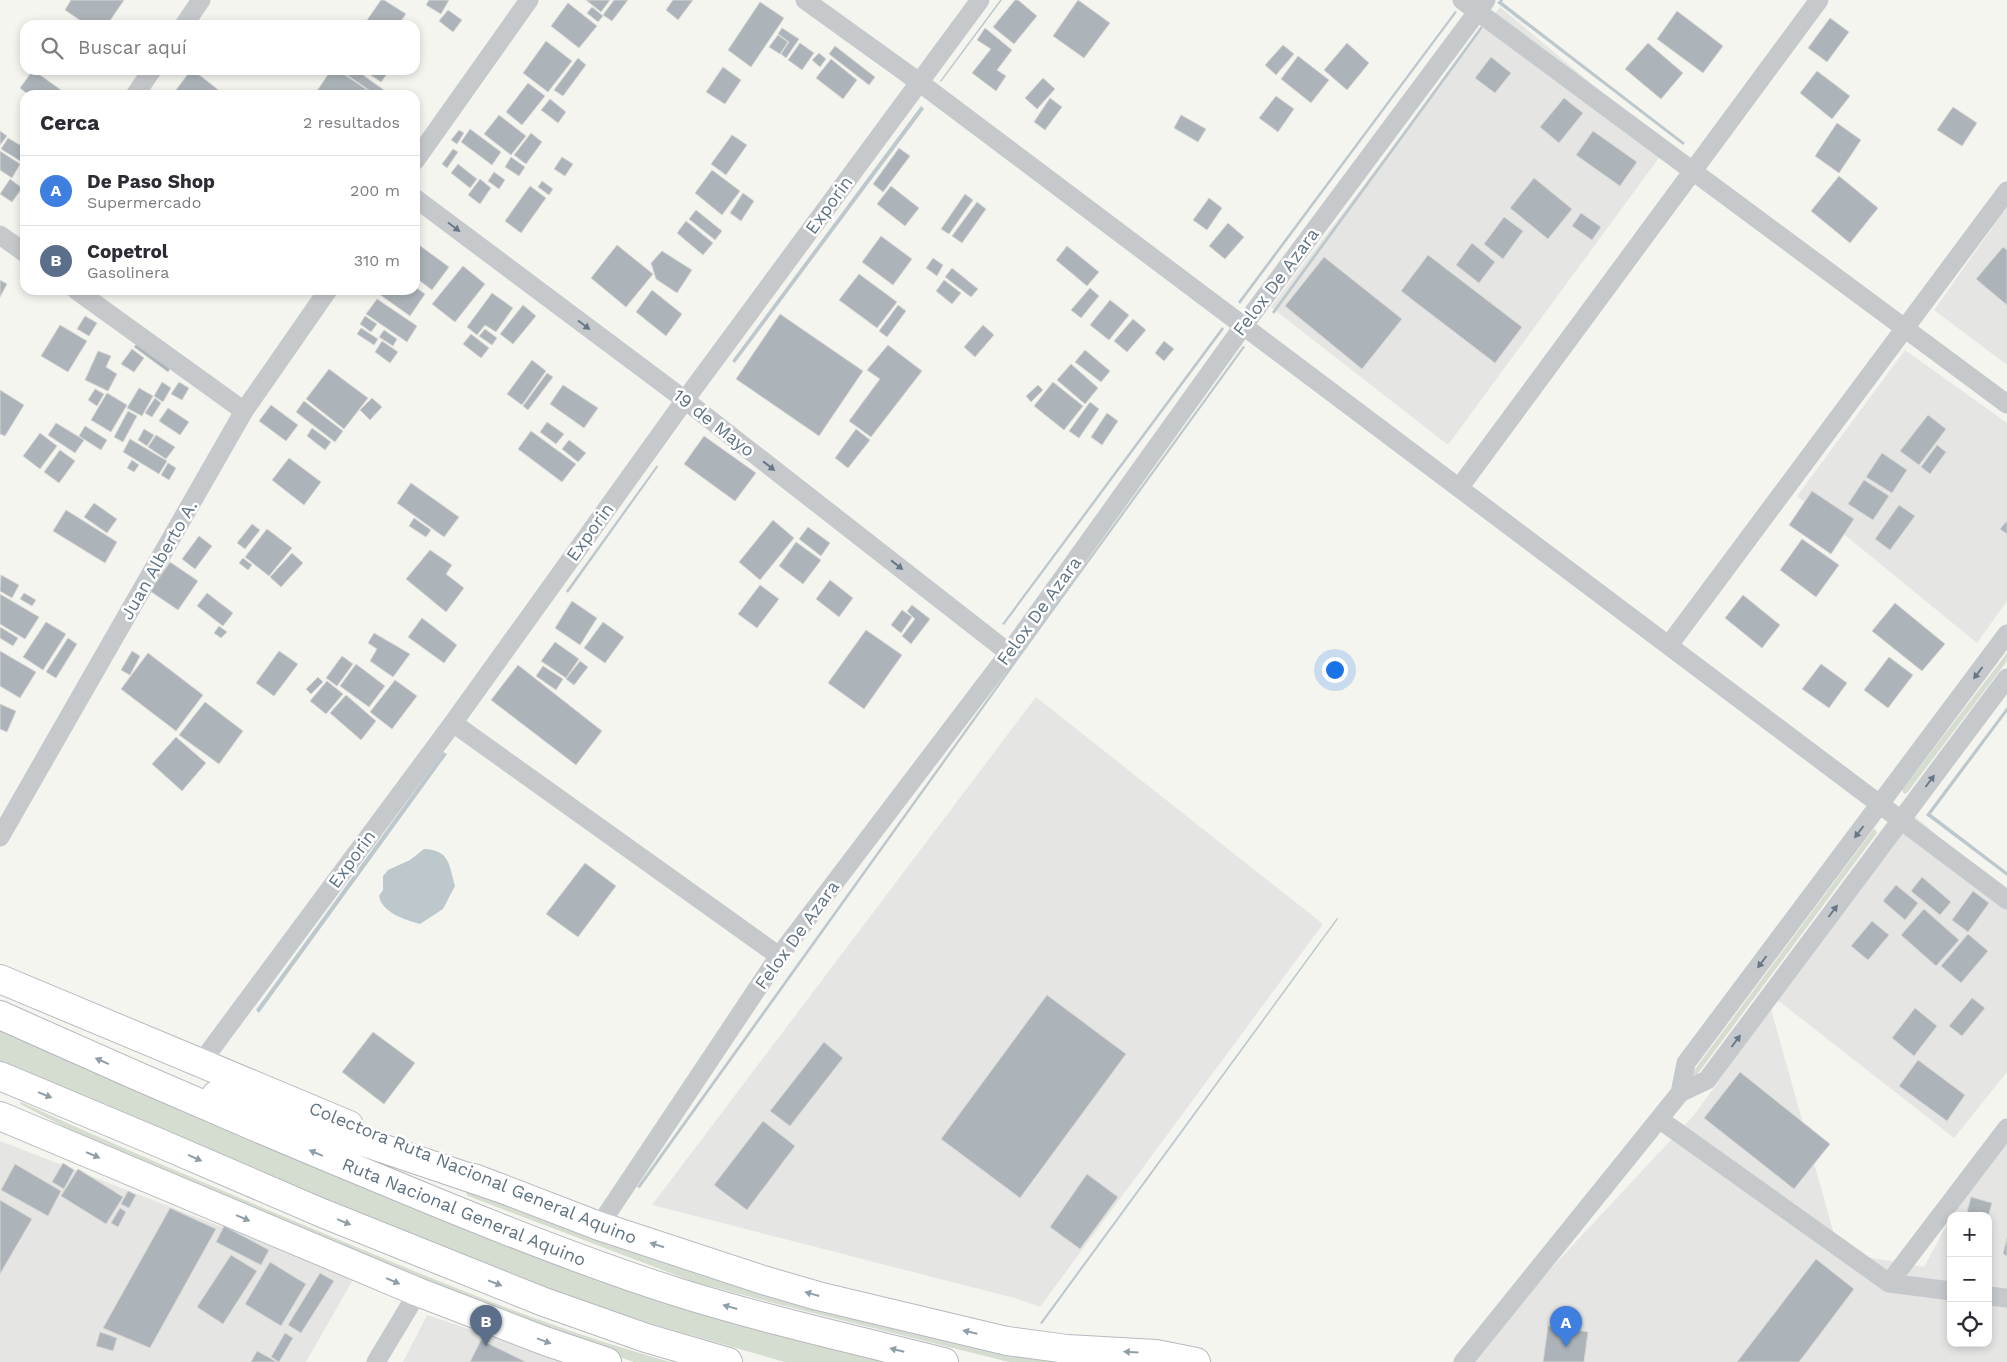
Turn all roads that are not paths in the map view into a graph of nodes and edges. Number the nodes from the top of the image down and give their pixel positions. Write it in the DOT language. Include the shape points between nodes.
graph roads {
  1 [pos="201,0"];
  2 [pos="529,0"];
  3 [pos="804,0"];
  4 [pos="980,0"];
  5 [pos="1462,0"];
  6 [pos="1819,0"];
  7 [pos="1482,6"];
  8 [pos="187,20"];
  9 [pos="149,75"];
  10 [pos="919,82"];
  11 [pos="138,90"];
  12 [pos="420,154"];
  13 [pos="1692,171"];
  14 [pos="2007,192"];
  15 [pos="420,202"];
  16 [pos="0,235"];
  17 [pos="20,249"];
  18 [pos="83,295"];
  19 [pos="325,295"];
  20 [pos="1244,325"];
  21 [pos="1905,329"];
  22 [pos="685,400"];
  23 [pos="2007,404"];
  24 [pos="244,411"];
  25 [pos="1459,488"];
  26 [pos="2007,634"];
  27 [pos="1669,646"];
  28 [pos="1009,653"];
  29 [pos="2007,678"];
  30 [pos="452,723"];
  31 [pos="1880,804"];
  32 [pos="1901,820"];
  33 [pos="0,837"];
  34 [pos="2007,900"];
  35 [pos="779,956"];
  36 [pos="0,979"];
  37 [pos="0,1015"];
  38 [pos="200,1064"];
  39 [pos="0,1076"];
  40 [pos="137,1077"];
  41 [pos="1680,1093"];
  42 [pos="0,1110"];
  43 [pos="0,1116"];
  44 [pos="1659,1119"];
  45 [pos="2007,1128"];
  46 [pos="62,1142"];
  47 [pos="497,1187"];
  48 [pos="599,1226"];
  49 [pos="1889,1283"];
  50 [pos="1947,1290"];
  51 [pos="418,1292"];
  52 [pos="1992,1296"];
  53 [pos="2007,1298"];
  54 [pos="376,1362"];
  55 [pos="607,1362"];
  56 [pos="728,1362"];
  57 [pos="944,1362"];
  58 [pos="1196,1362"];
  59 [pos="1463,1362"];
  1 -- 8 [label="street"];
  2 -- 12 [label="street"];
  3 -- 10 [label="street"];
  4 -- 10 [label="street, Exporin"];
  5 -- 7 [label="street"];
  6 -- 13 [label="street"];
  7 -- 13 [label="street"];
  7 -- 20 [label="street, Felox De Azara"];
  9 -- 11 [label="street"];
  10 -- 20 [label="street"];
  10 -- 22 [label="street, Exporin"];
  13 -- 21 [label="street"];
  13 -- 25 [label="street"];
  14 -- 21 [label="street"];
  15 -- 22 [label="street, 19 de Mayo, one-way"];
  16 -- 17 [label="street"];
  18 -- 24 [label="street"];
  19 -- 24 [label="street, Juan Alberto A."];
  20 -- 25 [label="street"];
  20 -- 28 [label="street, Felox De Azara"];
  21 -- 23 [label="street"];
  21 -- 27 [label="street"];
  22 -- 28 [label="street, 19 de Mayo, one-way"];
  22 -- 30 [label="street, Exporin"];
  24 -- 33 [label="street, Juan Alberto A."];
  25 -- 27 [label="street"];
  26 -- 31 [label="street, one-way"];
  27 -- 31 [label="street"];
  28 -- 35 [label="street, Felox De Azara"];
  32 -- 29 [label="street, one-way"];
  30 -- 35 [label="street"];
  30 -- 38 [label="street, Exporin"];
  31 -- 32 [label="street"];
  31 -- 41 [label="street, one-way" via="1686,1063"];
  32 -- 34 [label="street"];
  41 -- 32 [label="street, one-way" via="1707,1080"];
  35 -- 48 [label="street, Felox De Azara"];
  36 -- 38 [label="main road, Colectora Ruta Nacional General Aquino"];
  40 -- 37 [label="main road, Ruta Nacional General Aquino, one-way"];
  38 -- 47 [label="main road, Colectora Ruta Nacional General Aquino"];
  39 -- 56 [label="main road, one-way" via="322,1214 516,1292 646,1338"];
  40 -- 47 [label="main road" via="239,1100"];
  57 -- 40 [label="main road, Ruta Nacional General Aquino, one-way" via="679,1293 580,1258 341,1164"];
  41 -- 44 [label="street"];
  42 -- 46 [label="main road"];
  43 -- 46 [label="main road"];
  44 -- 49 [label="street"];
  44 -- 59 [label="street"];
  45 -- 49 [label="street"];
  46 -- 51 [label="main road, one-way"];
  47 -- 48 [label="main road, Colectora Ruta Nacional General Aquino"];
  58 -- 48 [label="main road, Colectora Ruta Nacional General Aquino, one-way" via="1156,1354 1067,1349 990,1337 818,1296"];
  49 -- 50 [label="street"];
  51 -- 54 [label="street"];
  51 -- 55 [label="main road, one-way"];
  52 -- 53 [label="street"];
}
